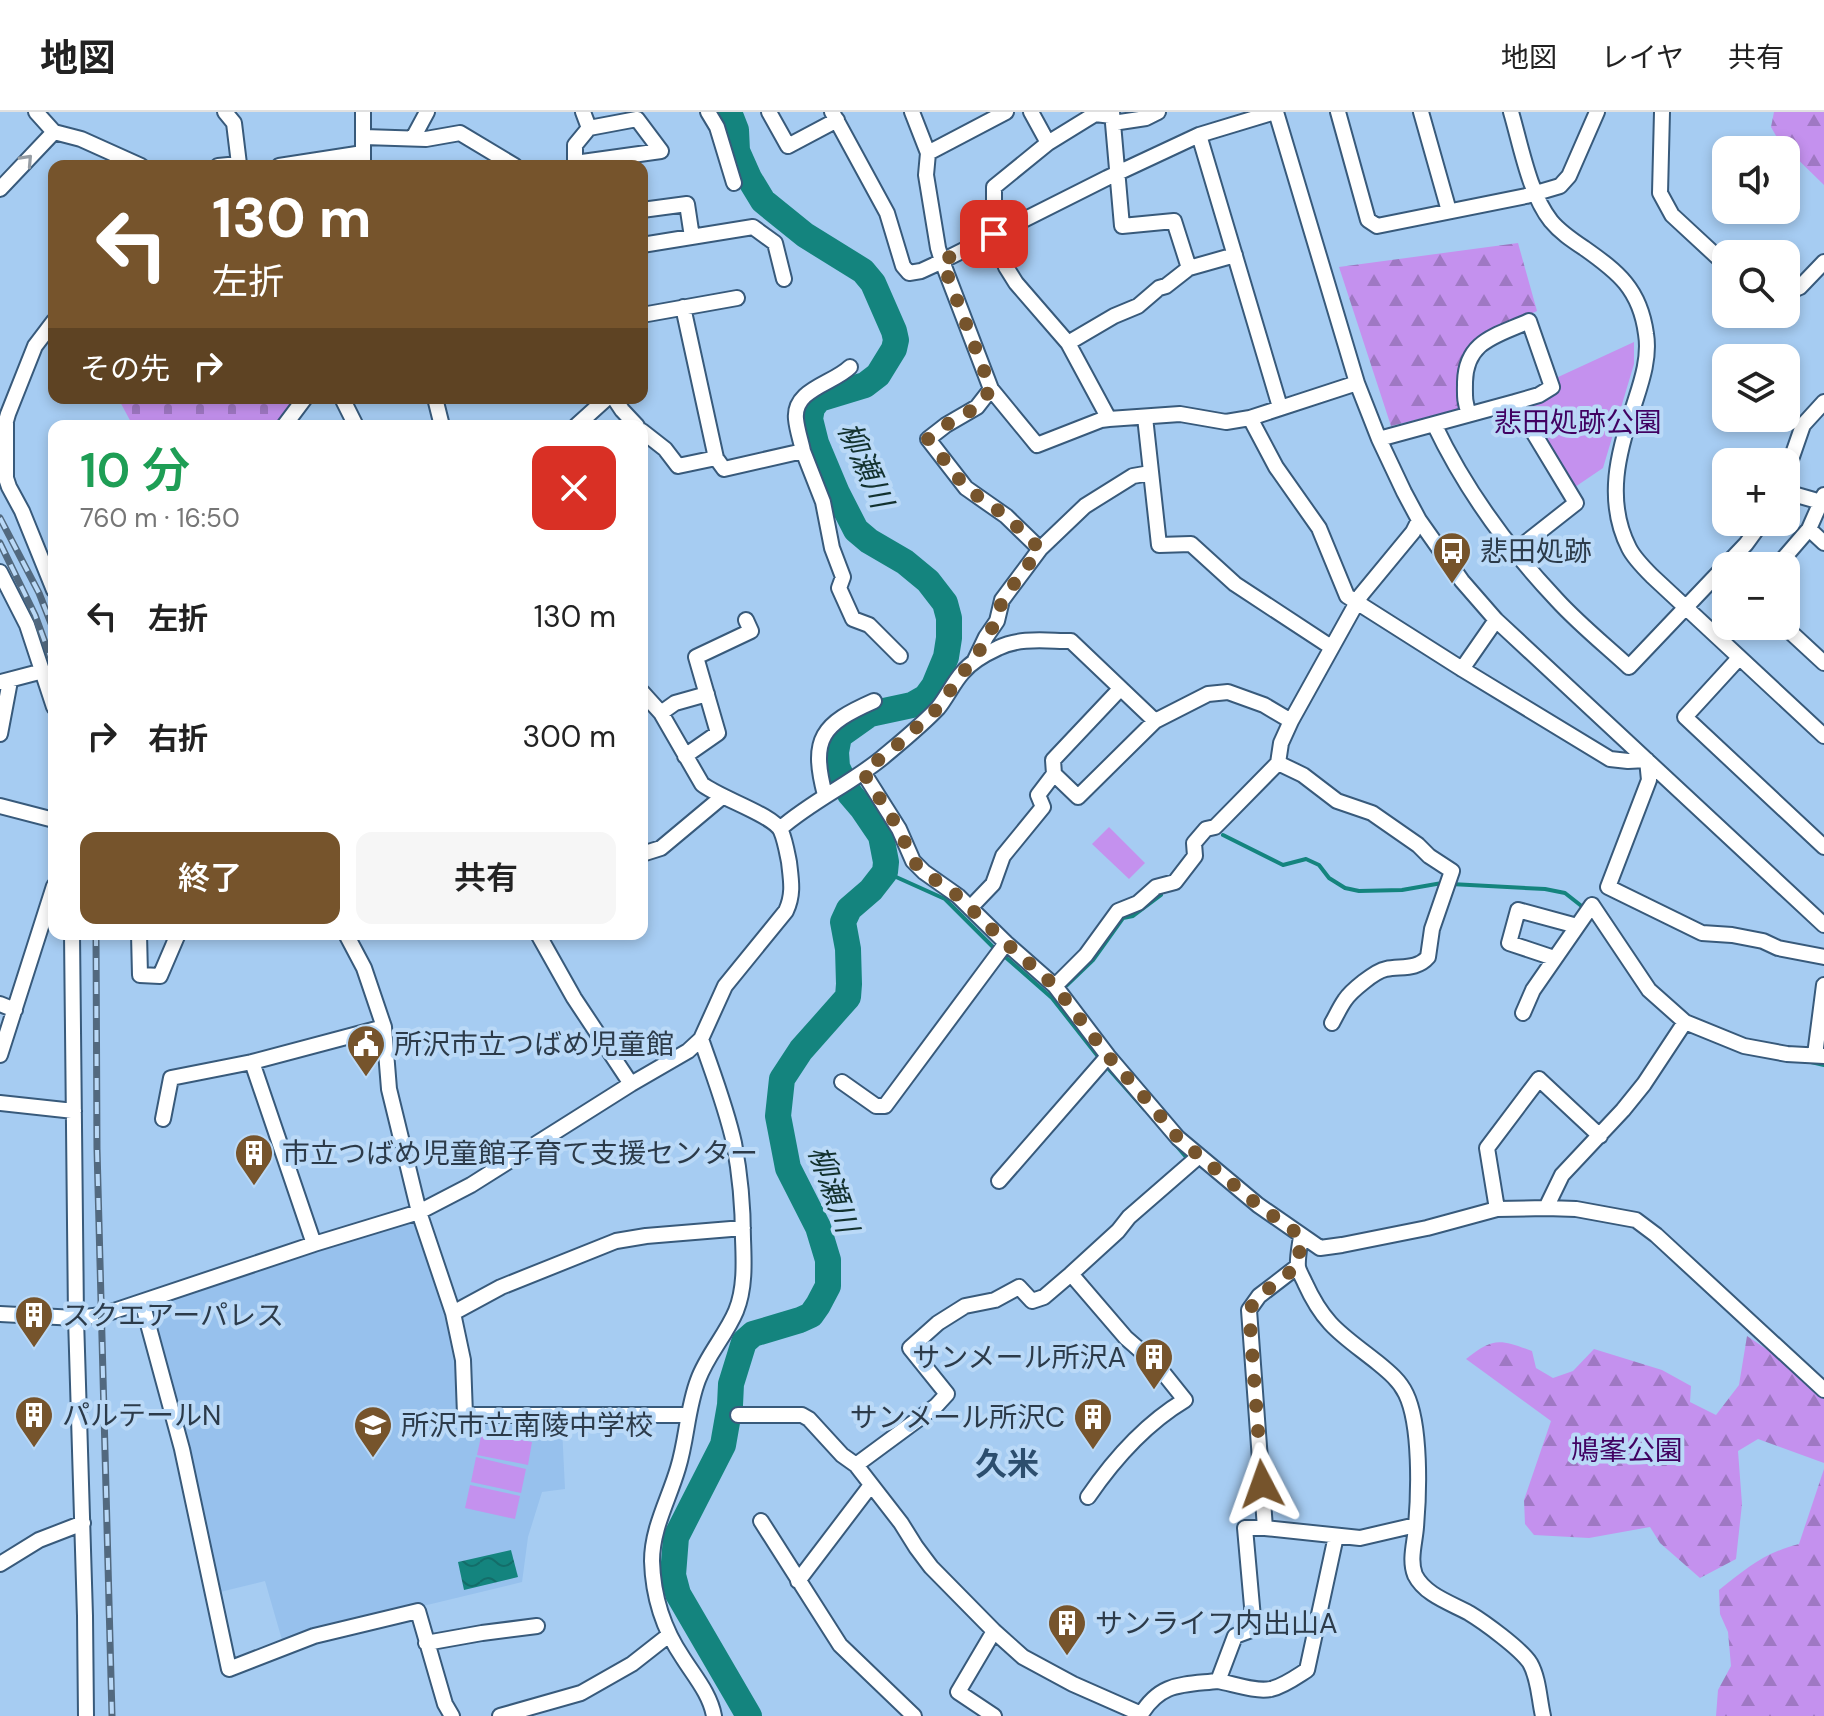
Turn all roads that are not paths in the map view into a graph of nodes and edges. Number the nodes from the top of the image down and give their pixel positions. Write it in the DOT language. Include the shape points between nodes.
graph roads {
  1 [pos="36,112"];
  2 [pos="225,112"];
  3 [pos="363,112"];
  4 [pos="427,112"];
  5 [pos="583,112"];
  6 [pos="708,112"];
  7 [pos="769,112"];
  8 [pos="912,112"];
  9 [pos="1006,112"];
  10 [pos="1031,112"];
  11 [pos="1158,112"];
  12 [pos="1276,112"];
  13 [pos="1338,112"];
  14 [pos="1421,112"];
  15 [pos="1511,112"];
  16 [pos="1597,112"];
  17 [pos="1662,112"];
  18 [pos="834,116"];
  19 [pos="1112,117"];
  20 [pos="589,128"];
  21 [pos="54,132"];
  22 [pos="1199,135"];
  23 [pos="413,138"];
  24 [pos="1048,143"];
  25 [pos="363,152"];
  26 [pos="928,153"];
  27 [pos="128,160"];
  28 [pos="244,160"];
  29 [pos="315,160"];
  30 [pos="505,160"];
  31 [pos="575,160"];
  32 [pos="606,160"];
  33 [pos="1118,173"];
  34 [pos="734,183"];
  35 [pos="0,189"];
  36 [pos="1535,194"];
  37 [pos="648,209"];
  38 [pos="1449,211"];
  39 [pos="994,234"];
  40 [pos="692,237"];
  41 [pos="648,244"];
  42 [pos="1712,252"];
  43 [pos="1235,255"];
  44 [pos="942,261"];
  45 [pos="1824,262"];
  46 [pos="1189,268"];
  47 [pos="784,279"];
  48 [pos="1800,287"];
  49 [pos="737,298"];
  50 [pos="683,307"];
  51 [pos="648,314"];
  52 [pos="48,329"];
  53 [pos="1068,343"];
  54 [pos="850,367"];
  55 [pos="1357,383"];
  56 [pos="991,389"];
  57 [pos="1515,402"];
  58 [pos="1824,402"];
  59 [pos="600,404"];
  60 [pos="618,404"];
  61 [pos="1280,407"];
  62 [pos="1469,413"];
  63 [pos="1145,417"];
  64 [pos="1250,418"];
  65 [pos="1109,419"];
  66 [pos="583,420"];
  67 [pos="631,420"];
  68 [pos="1434,424"];
  69 [pos="648,436"];
  70 [pos="1379,439"];
  71 [pos="1795,448"];
  72 [pos="803,451"];
  73 [pos="716,458"];
  74 [pos="1150,473"];
  75 [pos="1800,494"];
  76 [pos="1823,498"];
  77 [pos="1419,520"];
  78 [pos="1809,529"];
  79 [pos="1752,536"];
  80 [pos="1824,543"];
  81 [pos="1040,549"];
  82 [pos="1515,551"];
  83 [pos="1789,552"];
  84 [pos="0,572"];
  85 [pos="48,575"];
  86 [pos="1357,603"];
  87 [pos="1685,607"];
  88 [pos="746,620"];
  89 [pos="1496,620"];
  90 [pos="1799,640"];
  91 [pos="1331,647"];
  92 [pos="900,656"];
  93 [pos="1739,658"];
  94 [pos="975,660"];
  95 [pos="1824,663"];
  96 [pos="1462,669"];
  97 [pos="43,671"];
  98 [pos="5,682"];
  99 [pos="48,687"];
  100 [pos="1120,689"];
  101 [pos="707,694"];
  102 [pos="648,699"];
  103 [pos="874,701"];
  104 [pos="661,713"];
  105 [pos="1155,721"];
  106 [pos="1291,721"];
  107 [pos="0,734"];
  108 [pos="1824,736"];
  109 [pos="685,756"];
  110 [pos="1647,760"];
  111 [pos="1278,763"];
  112 [pos="863,773"];
  113 [pos="1054,774"];
  114 [pos="825,795"];
  115 [pos="722,797"];
  116 [pos="0,806"];
  117 [pos="48,818"];
  118 [pos="781,828"];
  119 [pos="1824,847"];
  120 [pos="648,852"];
  121 [pos="48,905"];
  122 [pos="970,908"];
  123 [pos="1824,925"];
  124 [pos="1577,926"];
  125 [pos="72,940"];
  126 [pos="139,940"];
  127 [pos="175,940"];
  128 [pos="349,940"];
  129 [pos="541,940"];
  130 [pos="1001,949"];
  131 [pos="1824,957"];
  132 [pos="1554,958"];
  133 [pos="1824,985"];
  134 [pos="1055,986"];
  135 [pos="0,1004"];
  136 [pos="15,1010"];
  137 [pos="1523,1013"];
  138 [pos="1685,1022"];
  139 [pos="1332,1023"];
  140 [pos="384,1027"];
  141 [pos="701,1039"];
  142 [pos="0,1055"];
  143 [pos="1820,1055"];
  144 [pos="1108,1056"];
  145 [pos="252,1062"];
  146 [pos="842,1082"];
  147 [pos="631,1084"];
  148 [pos="0,1103"];
  149 [pos="74,1111"];
  150 [pos="163,1119"];
  151 [pos="1600,1136"];
  152 [pos="1198,1157"];
  153 [pos="999,1181"];
  154 [pos="1546,1208"];
  155 [pos="1497,1209"];
  156 [pos="419,1212"];
  157 [pos="743,1228"];
  158 [pos="1301,1236"];
  159 [pos="314,1244"];
  160 [pos="1298,1266"];
  161 [pos="1071,1274"];
  162 [pos="142,1302"];
  163 [pos="453,1313"];
  164 [pos="0,1314"];
  165 [pos="76,1318"];
  166 [pos="1824,1390"];
  167 [pos="688,1415"];
  168 [pos="738,1415"];
  169 [pos="856,1465"];
  170 [pos="871,1485"];
  171 [pos="1088,1497"];
  172 [pos="761,1521"];
  173 [pos="83,1523"];
  174 [pos="1416,1525"];
  175 [pos="1265,1528"];
  176 [pos="1336,1536"];
  177 [pos="0,1564"];
  178 [pos="798,1581"];
  179 [pos="537,1626"];
  180 [pos="994,1631"];
  181 [pos="669,1635"];
  182 [pos="426,1643"];
  183 [pos="1218,1681"];
  184 [pos="976,1711"];
  185 [pos="527,1712"];
  186 [pos="1140,1715"];
  187 [pos="86,1716"];
  188 [pos="452,1716"];
  189 [pos="500,1716"];
  190 [pos="714,1716"];
  191 [pos="914,1716"];
  192 [pos="994,1716"];
  193 [pos="1543,1716"];
  1 -- 21 [label="street"];
  2 -- 28 [label="street" via="234,123"];
  3 -- 25 [label="street"];
  4 -- 23 [label="street"];
  5 -- 20 [label="street"];
  6 -- 34 [label="street"];
  7 -- 18 [label="street" via="788,146"];
  8 -- 26 [label="street"];
  9 -- 26 [label="street"];
  10 -- 24 [label="street"];
  11 -- 19 [label="street" via="1146,118"];
  12 -- 22 [label="street"];
  12 -- 55 [label="street"];
  13 -- 38 [label="street" via="1368,220 1377,226"];
  14 -- 38 [label="street"];
  15 -- 36 [label="street"];
  16 -- 36 [label="street" via="1569,176 1560,186"];
  17 -- 42 [label="street" via="1660,193 1672,215"];
  18 -- 44 [label="street" via="887,213 903,266 909,273"];
  19 -- 24 [label="street" via="1095,114"];
  19 -- 33 [label="street"];
  20 -- 31 [label="street" via="575,145"];
  20 -- 32 [label="street" via="637,119 661,151"];
  21 -- 27 [label="street"];
  35 -- 21 [label="street, one-way"];
  22 -- 33 [label="street"];
  22 -- 43 [label="street"];
  23 -- 25 [label="street"];
  23 -- 30 [label="street" via="460,133"];
  24 -- 39 [label="street" via="994,187"];
  25 -- 29 [label="street"];
  26 -- 44 [label="street" via="926,175"];
  33 -- 39 [label="street"];
  33 -- 46 [label="street" via="1122,226 1174,221"];
  36 -- 38 [label="street"];
  36 -- 87 [label="street" via="1564,234 1628,284 1638,304 1647,356 1617,464 1614,495 1629,550"];
  37 -- 40 [label="street" via="687,204"];
  39 -- 44 [label="street"];
  39 -- 53 [label="street" via="1016,283"];
  40 -- 41 [label="street"];
  40 -- 47 [label="street" via="753,227 775,243"];
  43 -- 46 [label="street"];
  43 -- 61 [label="street"];
  44 -- 56 [label="street"];
  45 -- 48 [label="street"];
  46 -- 53 [label="street" via="1138,306"];
  49 -- 50 [label="street"];
  50 -- 51 [label="street"];
  50 -- 73 [label="street"];
  52 -- 85 [label="street" via="35,346 6,421 6,478"];
  53 -- 65 [label="street"];
  54 -- 72 [label="street" via="809,392 797,407"];
  55 -- 61 [label="street"];
  55 -- 70 [label="street"];
  56 -- 65 [label="street" via="1037,445"];
  56 -- 81 [label="street" via="977,407 928,439 966,488"];
  57 -- 62 [label="street"];
  57 -- 62 [label="street" via="1552,387 1529,321 1480,344 1469,357 1464,401"];
  57 -- 82 [label="street" via="1576,503"];
  58 -- 71 [label="street" via="1803,425"];
  59 -- 66 [label="street"];
  60 -- 67 [label="street"];
  61 -- 64 [label="street"];
  62 -- 68 [label="street"];
  63 -- 64 [label="street" via="1180,414 1226,422"];
  63 -- 65 [label="street"];
  63 -- 74 [label="street"];
  64 -- 86 [label="street" via="1276,467 1319,528 1347,596"];
  68 -- 70 [label="street"];
  68 -- 82 [label="street" via="1477,502"];
  69 -- 73 [label="street" via="678,466"];
  70 -- 77 [label="street"];
  72 -- 73 [label="street" via="724,469"];
  72 -- 92 [label="street" via="823,502 843,577 839,588 853,619 869,625"];
  74 -- 81 [label="street" via="1133,476 1085,506"];
  74 -- 91 [label="street" via="1159,545 1191,544 1235,584"];
  75 -- 76 [label="street"];
  76 -- 78 [label="street"];
  77 -- 86 [label="street"];
  77 -- 89 [label="street"];
  78 -- 80 [label="street"];
  78 -- 83 [label="street"];
  79 -- 87 [label="street"];
  81 -- 94 [label="street" via="1002,600 997,621"];
  82 -- 87 [label="street" via="1557,601 1629,667"];
  84 -- 97 [label="street" via="23,614"];
  86 -- 91 [label="street"];
  86 -- 96 [label="street"];
  87 -- 93 [label="street"];
  88 -- 101 [label="street" via="751,631 696,657"];
  89 -- 96 [label="street"];
  89 -- 110 [label="street"];
  90 -- 95 [label="street"];
  91 -- 106 [label="street"];
  93 -- 108 [label="street"];
  93 -- 119 [label="street" via="1685,717"];
  94 -- 100 [label="street" via="1019,640 1071,641"];
  94 -- 112 [label="street" via="939,707"];
  96 -- 110 [label="street" via="1610,759"];
  97 -- 98 [label="street"];
  97 -- 99 [label="street"];
  98 -- 107 [label="street"];
  100 -- 105 [label="street"];
  100 -- 113 [label="street" via="1053,760"];
  101 -- 104 [label="street"];
  101 -- 109 [label="street" via="718,733"];
  102 -- 104 [label="street"];
  103 -- 114 [label="street" via="833,724 822,738"];
  104 -- 109 [label="street"];
  105 -- 106 [label="street" via="1208,694 1228,692"];
  105 -- 113 [label="street" via="1078,797"];
  106 -- 111 [label="street"];
  109 -- 115 [label="street" via="702,784"];
  110 -- 123 [label="street"];
  110 -- 131 [label="street" via="1649,780 1608,887 1702,933"];
  111 -- 134 [label="street" via="1215,827 1206,829 1194,843 1195,856 1175,882 1156,887 1118,911"];
  111 -- 139 [label="street" via="1337,801 1372,813 1452,871 1426,961 1375,973 1345,999"];
  112 -- 114 [label="street"];
  112 -- 122 [label="street" via="913,861"];
  113 -- 122 [label="street" via="1038,795 1043,807 1003,856 993,884"];
  114 -- 118 [label="street"];
  115 -- 118 [label="street"];
  115 -- 120 [label="street" via="661,848"];
  116 -- 117 [label="street"];
  118 -- 141 [label="street" via="791,900 725,986"];
  121 -- 136 [label="street"];
  122 -- 130 [label="street"];
  124 -- 132 [label="street"];
  124 -- 132 [label="street" via="1518,910 1509,943"];
  124 -- 138 [label="street" via="1592,905 1649,990"];
  125 -- 149 [label="street"];
  126 -- 127 [label="street" via="140,975 160,976"];
  128 -- 140 [label="street"];
  129 -- 147 [label="street"];
  130 -- 134 [label="street"];
  130 -- 146 [label="street" via="885,1106 876,1106"];
  132 -- 137 [label="street"];
  133 -- 143 [label="street"];
  134 -- 144 [label="street"];
  135 -- 136 [label="street"];
  136 -- 142 [label="street"];
  138 -- 143 [label="street" via="1744,1046"];
  138 -- 151 [label="street" via="1644,1084"];
  140 -- 145 [label="street"];
  140 -- 156 [label="street" via="389,1089"];
  141 -- 147 [label="street"];
  141 -- 157 [label="street" via="733,1141"];
  144 -- 152 [label="street"];
  144 -- 153 [label="street"];
  145 -- 150 [label="street" via="171,1078"];
  145 -- 159 [label="street"];
  147 -- 156 [label="street"];
  148 -- 149 [label="street"];
  149 -- 165 [label="street"];
  151 -- 154 [label="street" via="1562,1175"];
  151 -- 155 [label="street" via="1539,1079 1487,1148"];
  152 -- 158 [label="street"];
  152 -- 161 [label="street"];
  154 -- 155 [label="street"];
  154 -- 166 [label="street" via="1636,1220"];
  155 -- 158 [label="street" via="1342,1245 1320,1248"];
  156 -- 159 [label="street"];
  156 -- 163 [label="street"];
  157 -- 163 [label="street" via="616,1241 501,1287"];
  157 -- 167 [label="street" via="736,1312 698,1380"];
  158 -- 160 [label="street"];
  159 -- 162 [label="street"];
  160 -- 174 [label="street" via="1319,1311 1386,1370 1410,1401"];
  160 -- 175 [label="street" via="1249,1310"];
  161 -- 169 [label="street" via="1044,1297 1032,1301 1019,1287 995,1300 965,1306 938,1323 910,1348 947,1394"];
  161 -- 171 [label="street" via="1185,1400 1141,1433"];
  162 -- 165 [label="street"];
  162 -- 182 [label="street" via="182,1449 229,1669 314,1636 418,1611"];
  163 -- 167 [label="street" via="463,1360 465,1415"];
  164 -- 165 [label="street"];
  165 -- 173 [label="street"];
  167 -- 181 [label="street" via="681,1459 652,1557 656,1596"];
  168 -- 169 [label="street" via="802,1415"];
  169 -- 170 [label="street"];
  170 -- 178 [label="street"];
  170 -- 180 [label="street" via="931,1567"];
  172 -- 178 [label="street"];
  173 -- 177 [label="street" via="39,1540"];
  173 -- 187 [label="street"];
  174 -- 176 [label="street" via="1360,1538"];
  174 -- 193 [label="street" via="1412,1557 1421,1584 1472,1615 1528,1660"];
  175 -- 176 [label="street"];
  175 -- 183 [label="street" via="1245,1528 1254,1629 1235,1636"];
  176 -- 183 [label="street" via="1307,1670 1272,1689"];
  178 -- 191 [label="street" via="840,1645"];
  179 -- 182 [label="street"];
  180 -- 184 [label="street" via="958,1692"];
  180 -- 186 [label="street" via="1035,1664"];
  181 -- 185 [label="street" via="581,1693"];
  181 -- 190 [label="street" via="706,1693"];
  182 -- 188 [label="street"];
  183 -- 186 [label="street" via="1166,1689"];
  184 -- 192 [label="street"];
  185 -- 189 [label="street"];
}
